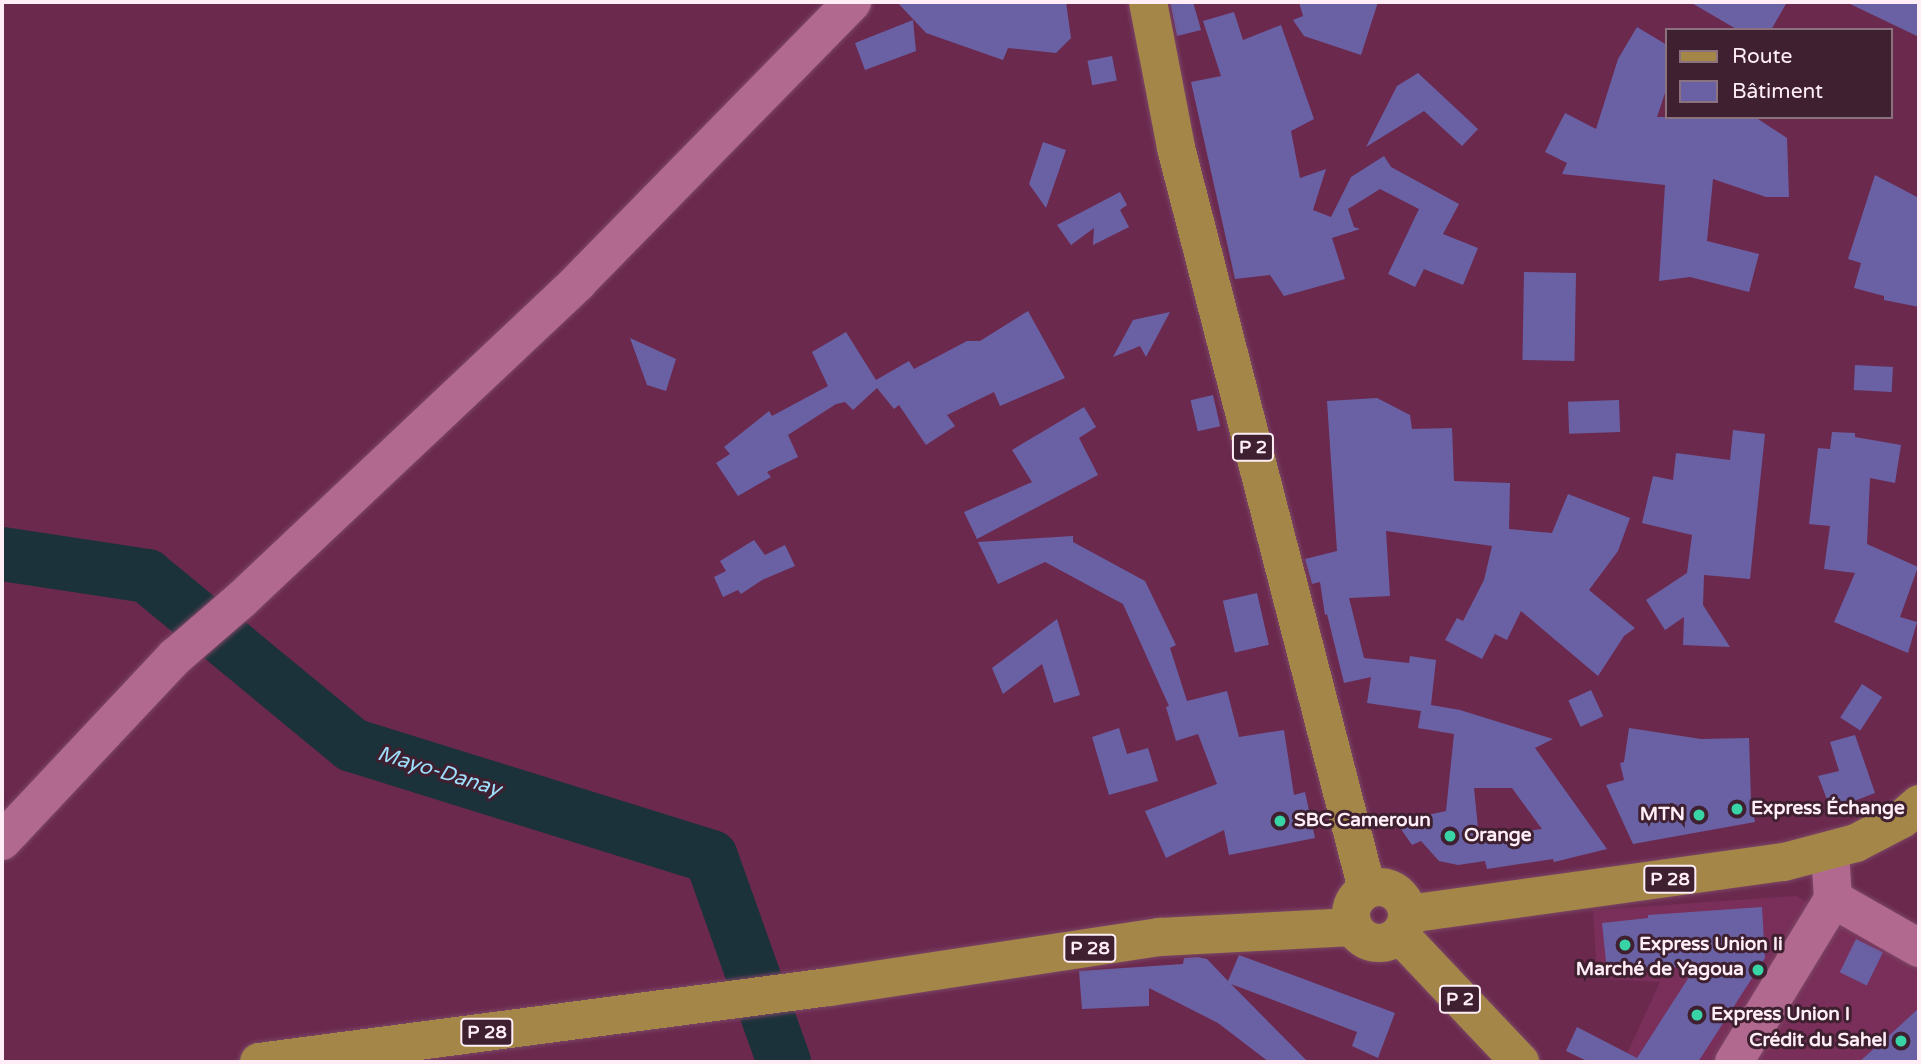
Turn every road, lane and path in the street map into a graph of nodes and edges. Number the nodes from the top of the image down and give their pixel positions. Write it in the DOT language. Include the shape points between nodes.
graph roads {
  1 [pos="852,2"];
  2 [pos="1149,2"];
  3 [pos="1913,814"];
  4 [pos="2,841"];
  5 [pos="1830,851"];
  6 [pos="1367,889"];
  7 [pos="1833,899"];
  8 [pos="1404,925"];
  9 [pos="1353,927"];
  10 [pos="1919,948"];
  11 [pos="259,1062"];
  12 [pos="1520,1062"];
  13 [pos="1734,1062"];
  1 -- 4 [label="street" via="578,282 175,657"];
  2 -- 6 [label="main road, P 2" via="1176,148"];
  3 -- 5 [label="main road, P 28"];
  5 -- 7 [label="street"];
  5 -- 8 [label="main road, P 28" via="1706,875 1608,885"];
  6 -- 8 [label="main road" via="1378,886 1399,894"];
  6 -- 9 [label="main road" via="1352,905"];
  7 -- 10 [label="street"];
  7 -- 13 [label="street"];
  8 -- 9 [label="main road" via="1380,944 1359,936"];
  8 -- 12 [label="main road, P 2"];
  9 -- 11 [label="main road, P 28" via="1160,937 830,987"];
}
